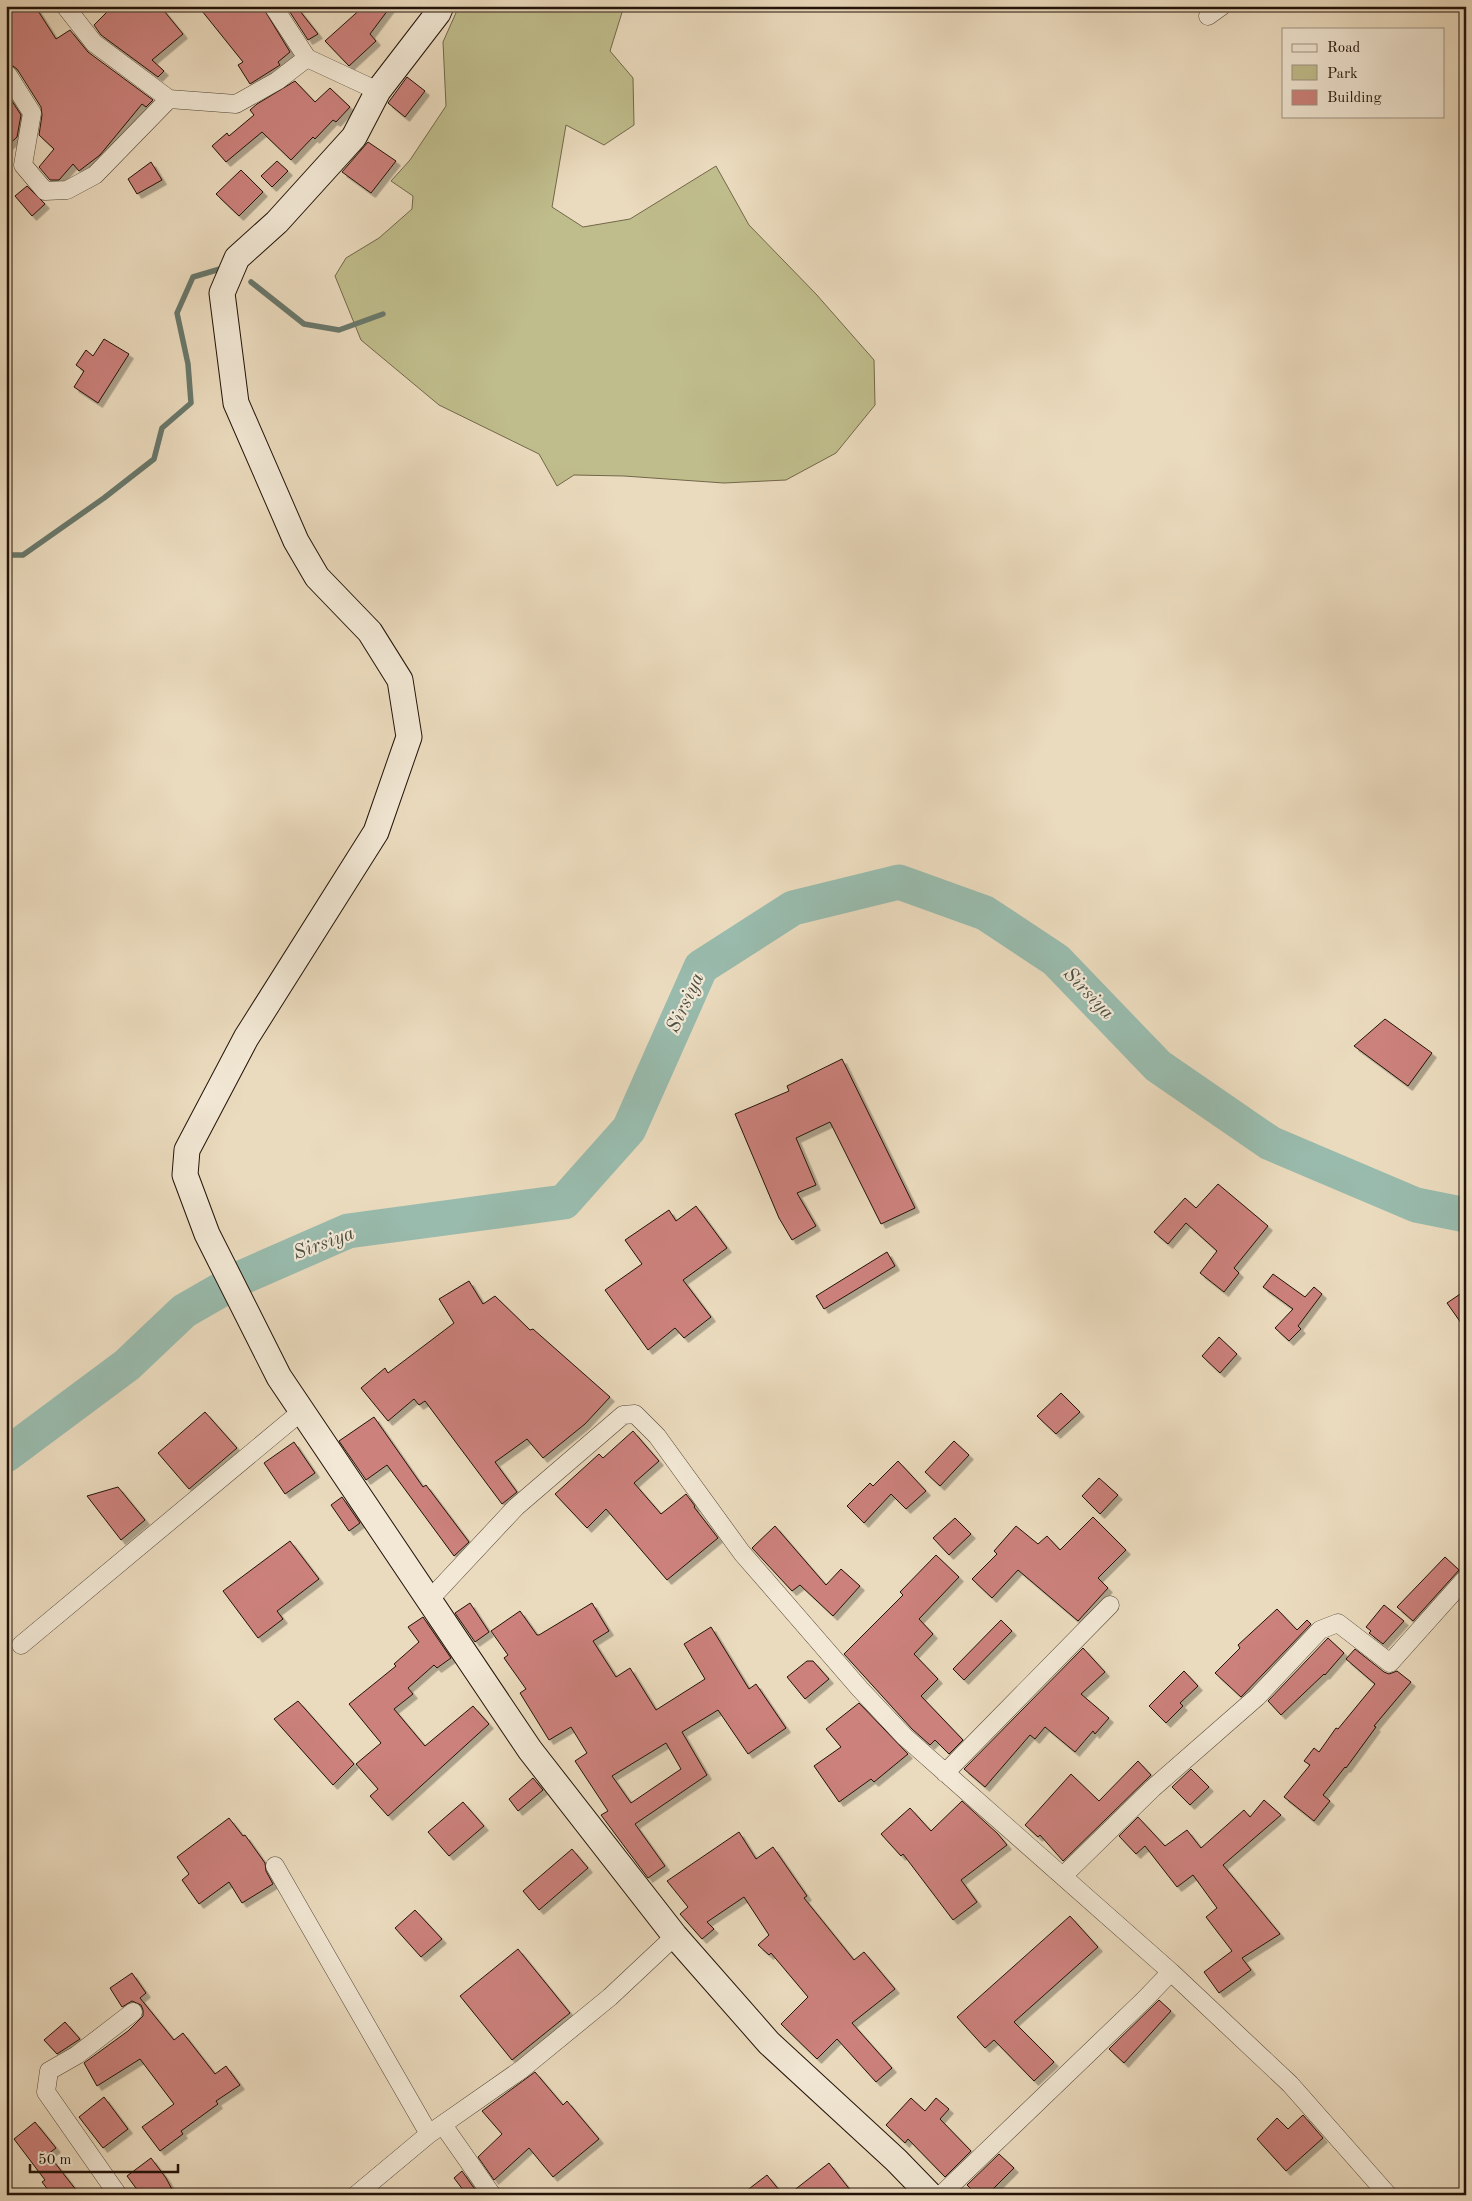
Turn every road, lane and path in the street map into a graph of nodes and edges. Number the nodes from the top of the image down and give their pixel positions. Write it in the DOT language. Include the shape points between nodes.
graph roads {
  1 [pos="65,6"];
  2 [pos="273,6"];
  3 [pos="441,6"];
  4 [pos="307,58"];
  5 [pos="6,76"];
  6 [pos="378,91"];
  7 [pos="168,99"];
  8 [pos="302,1411"];
  9 [pos="1466,1578"];
  10 [pos="430,1599"];
  11 [pos="1110,1605"];
  12 [pos="21,1645"];
  13 [pos="945,1773"];
  14 [pos="276,1866"];
  15 [pos="1064,1875"];
  16 [pos="675,1936"];
  17 [pos="1171,1972"];
  18 [pos="133,2012"];
  19 [pos="436,2130"];
  20 [pos="118,2195"];
  21 [pos="356,2195"];
  22 [pos="492,2195"];
  23 [pos="930,2195"];
  24 [pos="941,2195"];
  25 [pos="1388,2195"];
  1 -- 7 [label="street" via="94,43"];
  2 -- 4 [label="street"];
  3 -- 6 [label="street"];
  4 -- 6 [label="street"];
  4 -- 7 [label="street" via="277,81 236,104"];
  5 -- 7 [label="street" via="32,113 23,165 45,192 67,190 95,175"];
  6 -- 8 [label="street" via="354,137 277,222 237,258 222,293 236,403 296,541 317,577 370,632 400,680 409,737 376,832 246,1038 187,1150 186,1174 207,1234 278,1377"];
  8 -- 10 [label="street"];
  8 -- 12 [label="street"];
  9 -- 15 [label="street" via="1390,1663 1338,1623 1320,1630 1257,1697 1153,1788"];
  10 -- 13 [label="street" via="516,1507 623,1415 635,1414 657,1436 748,1561 860,1689 905,1737"];
  10 -- 16 [label="street" via="530,1750"];
  11 -- 13 [label="street"];
  13 -- 15 [label="street"];
  14 -- 19 [label="street"];
  15 -- 17 [label="street"];
  16 -- 19 [label="street" via="610,1997 529,2063"];
  16 -- 23 [label="street" via="769,2043"];
  17 -- 24 [label="street"];
  17 -- 25 [label="street" via="1290,2084"];
  18 -- 20 [label="street" via="77,2055 49,2071 46,2092"];
  19 -- 21 [label="street"];
  19 -- 22 [label="street"];
}
